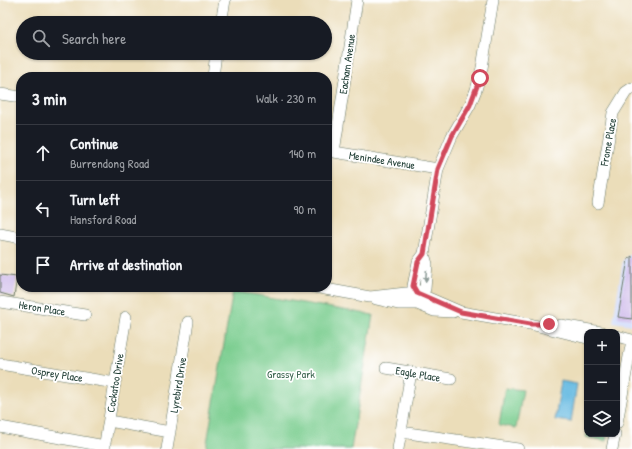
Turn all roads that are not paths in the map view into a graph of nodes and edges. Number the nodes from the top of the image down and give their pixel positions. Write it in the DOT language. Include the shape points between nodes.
graph roads {
  1 [pos="225,0"];
  2 [pos="357,0"];
  3 [pos="494,0"];
  4 [pos="222,16"];
  5 [pos="215,60"];
  6 [pos="214,72"];
  7 [pos="632,88"];
  8 [pos="0,94"];
  9 [pos="16,96"];
  10 [pos="332,146"];
  11 [pos="332,152"];
  12 [pos="438,169"];
  13 [pos="598,202"];
  14 [pos="0,234"];
  15 [pos="16,237"];
  16 [pos="332,290"];
  17 [pos="416,299"];
  18 [pos="0,302"];
  19 [pos="85,315"];
  20 [pos="126,317"];
  21 [pos="188,322"];
  22 [pos="530,324"];
  23 [pos="584,329"];
  24 [pos="584,337"];
  25 [pos="620,337"];
  26 [pos="620,340"];
  27 [pos="632,340"];
  28 [pos="0,364"];
  29 [pos="386,368"];
  30 [pos="411,372"];
  31 [pos="451,379"];
  32 [pos="115,383"];
  33 [pos="620,406"];
  34 [pos="109,421"];
  35 [pos="0,427"];
  36 [pos="170,432"];
  37 [pos="401,432"];
  38 [pos="614,437"];
  39 [pos="104,447"];
  40 [pos="506,448"];
  41 [pos="167,449"];
  42 [pos="398,449"];
  43 [pos="518,449"];
  44 [pos="612,449"];
  1 -- 4 [label="street"];
  2 -- 10 [label="street, Eacham Avenue"];
  3 -- 12 [label="street" via="476,90"];
  5 -- 6 [label="street"];
  7 -- 13 [label="street, Frome Place" via="626,92 613,114"];
  8 -- 9 [label="street"];
  11 -- 12 [label="street, Menindee Avenue"];
  12 -- 17 [label="street" via="424,254 418,262 413,286"];
  14 -- 15 [label="street"];
  16 -- 17 [label="street" via="370,296 387,303 398,304"];
  17 -- 22 [label="street" via="434,311 461,312"];
  18 -- 19 [label="street, Heron Place"];
  20 -- 32 [label="street, Cockatoo Drive"];
  21 -- 36 [label="street, Lyrebird Drive"];
  22 -- 23 [label="street"];
  22 -- 24 [label="street"];
  25 -- 27 [label="street"];
  26 -- 27 [label="street"];
  27 -- 33 [label="street"];
  28 -- 32 [label="street, Osprey Place"];
  29 -- 30 [label="street, Eagle Place"];
  30 -- 31 [label="street, Eagle Place"];
  30 -- 37 [label="street"];
  32 -- 34 [label="street, Cockatoo Drive"];
  34 -- 36 [label="street"];
  34 -- 39 [label="street, Cockatoo Drive"];
  35 -- 39 [label="street"];
  36 -- 41 [label="street, Lyrebird Drive"];
  37 -- 40 [label="street"];
  37 -- 42 [label="street"];
  38 -- 44 [label="street"];
  40 -- 43 [label="street"];
}
